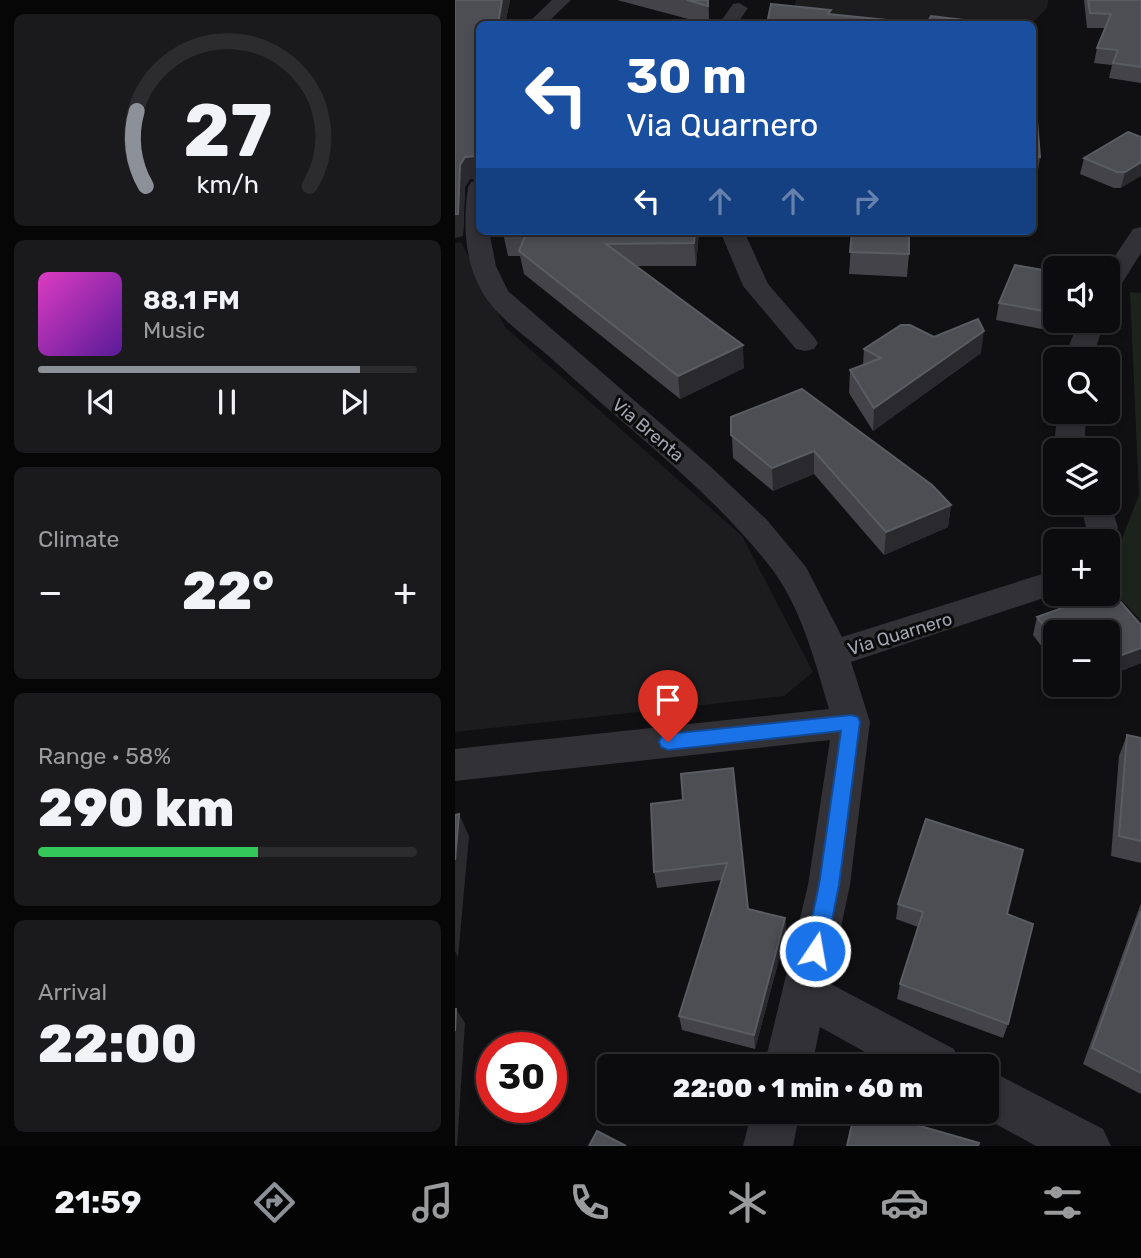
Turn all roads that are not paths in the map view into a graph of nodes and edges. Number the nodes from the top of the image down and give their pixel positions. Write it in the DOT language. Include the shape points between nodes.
graph roads {
  1 [pos="562,0"];
  2 [pos="739,8"];
  3 [pos="539,21"];
  4 [pos="730,21"];
  5 [pos="474,196"];
  6 [pos="476,217"];
  7 [pos="1141,234"];
  8 [pos="478,235"];
  9 [pos="734,235"];
  10 [pos="1120,267"];
  11 [pos="805,343"];
  12 [pos="1043,586"];
  13 [pos="830,655"];
  14 [pos="851,722"];
  15 [pos="455,765"];
  16 [pos="806,995"];
  17 [pos="791,1054"];
  18 [pos="915,1054"];
  19 [pos="999,1099"];
  20 [pos="773,1124"];
  21 [pos="768,1146"];
  22 [pos="1086,1146"];
  1 -- 3 [label="street"];
  2 -- 4 [label="street"];
  5 -- 6 [label="street, Via Brenta"];
  7 -- 10 [label="street"];
  8 -- 13 [label="street, Via Brenta" via="480,259 495,293 713,485 783,558 823,629"];
  9 -- 11 [label="street" via="756,286"];
  12 -- 13 [label="street, Via Quarnero"];
  13 -- 14 [label="street, Via Quarnero"];
  14 -- 15 [label="street"];
  14 -- 16 [label="street" via="829,885"];
  16 -- 17 [label="street"];
  16 -- 18 [label="street"];
  19 -- 22 [label="street"];
  20 -- 21 [label="street"];
}
